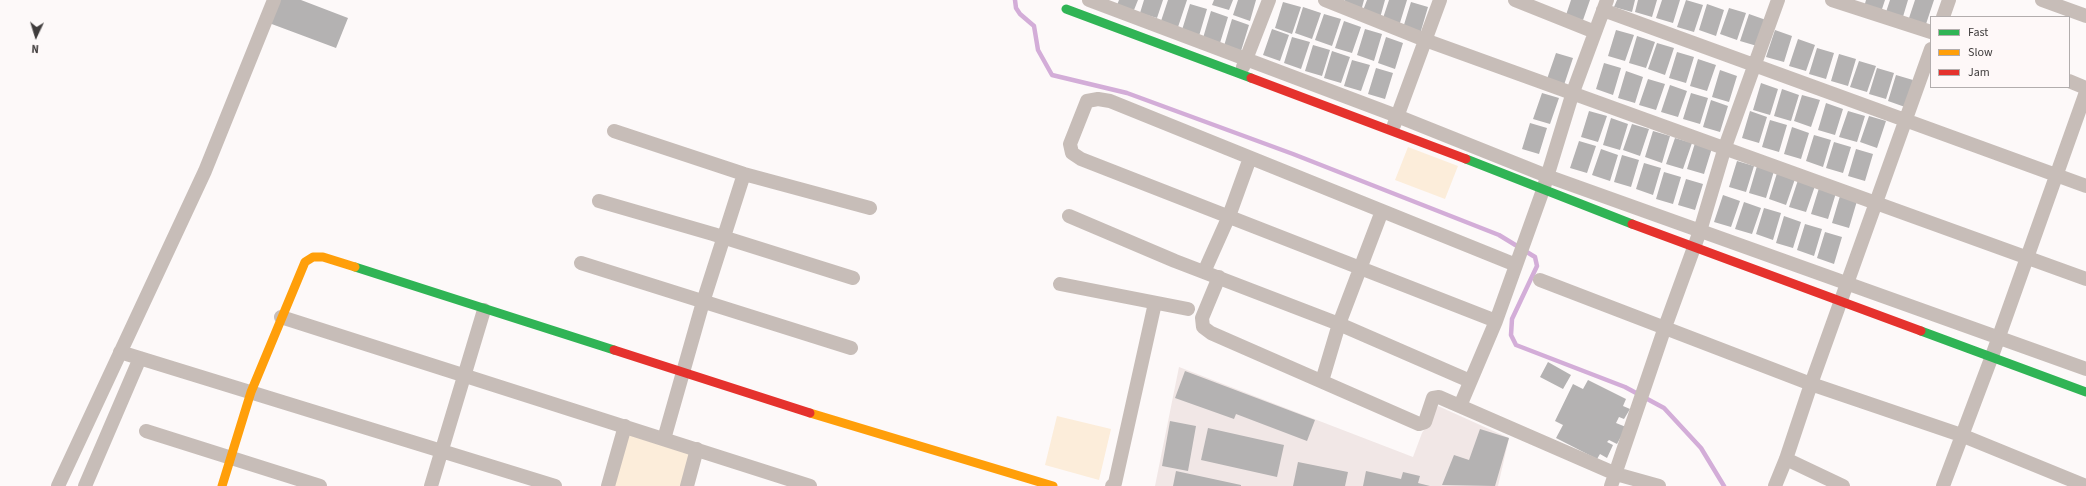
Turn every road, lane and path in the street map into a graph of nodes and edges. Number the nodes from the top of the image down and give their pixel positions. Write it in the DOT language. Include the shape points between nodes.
graph roads {
  1 [pos="274,0"];
  2 [pos="1089,0"];
  3 [pos="1268,0"];
  4 [pos="1325,0"];
  5 [pos="1440,0"];
  6 [pos="1515,0"];
  7 [pos="1778,0"];
  8 [pos="1832,0"];
  9 [pos="1949,0"];
  10 [pos="2042,0"];
  11 [pos="1605,5"];
  12 [pos="1066,9"];
  13 [pos="1943,16"];
  14 [pos="2086,16"];
  15 [pos="1595,32"];
  16 [pos="1930,32"];
  17 [pos="1425,40"];
  18 [pos="1930,52"];
  19 [pos="1246,60"];
  20 [pos="1754,65"];
  21 [pos="1240,75"];
  22 [pos="2070,82"];
  23 [pos="2086,88"];
  24 [pos="1573,92"];
  25 [pos="2086,92"];
  26 [pos="1397,116"];
  27 [pos="1906,120"];
  28 [pos="614,131"];
  29 [pos="1393,131"];
  30 [pos="1725,147"];
  31 [pos="1250,158"];
  32 [pos="744,174"];
  33 [pos="2056,175"];
  34 [pos="1547,176"];
  35 [pos="2086,186"];
  36 [pos="1543,190"];
  37 [pos="599,200"];
  38 [pos="1876,202"];
  39 [pos="870,208"];
  40 [pos="1382,211"];
  41 [pos="1069,216"];
  42 [pos="1229,216"];
  43 [pos="1700,231"];
  44 [pos="724,237"];
  45 [pos="1694,248"];
  46 [pos="2027,257"];
  47 [pos="1517,262"];
  48 [pos="581,263"];
  49 [pos="1360,267"];
  50 [pos="1204,272"];
  51 [pos="1219,277"];
  52 [pos="853,278"];
  53 [pos="2086,279"];
  54 [pos="1540,280"];
  55 [pos="1848,283"];
  56 [pos="1060,284"];
  57 [pos="1842,301"];
  58 [pos="703,302"];
  59 [pos="1155,303"];
  60 [pos="1188,309"];
  61 [pos="484,310"];
  62 [pos="281,317"];
  63 [pos="1496,321"];
  64 [pos="1339,324"];
  65 [pos="1665,327"];
  66 [pos="1998,337"];
  67 [pos="851,348"];
  68 [pos="120,352"];
  69 [pos="1992,356"];
  70 [pos="140,358"];
  71 [pos="2086,369"];
  72 [pos="681,373"];
  73 [pos="464,375"];
  74 [pos="1322,381"];
  75 [pos="1470,381"];
  76 [pos="1811,384"];
  77 [pos="251,392"];
  78 [pos="2086,392"];
  79 [pos="1460,406"];
  80 [pos="625,426"];
  81 [pos="146,432"];
  82 [pos="1961,435"];
  83 [pos="664,438"];
  84 [pos="697,449"];
  85 [pos="441,451"];
  86 [pos="230,458"];
  87 [pos="1786,459"];
  88 [pos="1613,480"];
  89 [pos="1819,481"];
  90 [pos="58,486"];
  91 [pos="85,486"];
  92 [pos="222,486"];
  93 [pos="320,486"];
  94 [pos="431,486"];
  95 [pos="555,486"];
  96 [pos="608,486"];
  97 [pos="687,486"];
  98 [pos="810,486"];
  99 [pos="1053,486"];
  100 [pos="1112,486"];
  101 [pos="1659,486"];
  102 [pos="1775,486"];
  103 [pos="1843,486"];
  104 [pos="1942,486"];
  105 [pos="2086,486"];
  1 -- 68 [label="street" via="205,171"];
  2 -- 19 [label="street"];
  3 -- 19 [label="street"];
  4 -- 17 [label="street"];
  5 -- 17 [label="street"];
  6 -- 15 [label="street"];
  7 -- 20 [label="street"];
  8 -- 16 [label="street"];
  9 -- 13 [label="street"];
  10 -- 14 [label="street"];
  11 -- 15 [label="street"];
  11 -- 20 [label="street"];
  12 -- 21 [label="street"];
  15 -- 24 [label="street"];
  17 -- 24 [label="street"];
  17 -- 26 [label="street"];
  18 -- 27 [label="street"];
  19 -- 21 [label="street"];
  19 -- 26 [label="street"];
  20 -- 27 [label="street"];
  20 -- 30 [label="street"];
  21 -- 29 [label="street"];
  22 -- 23 [label="street"];
  24 -- 30 [label="street"];
  24 -- 34 [label="street"];
  25 -- 33 [label="street"];
  26 -- 29 [label="street"];
  26 -- 34 [label="street"];
  27 -- 33 [label="street"];
  27 -- 38 [label="street"];
  28 -- 32 [label="street"];
  29 -- 36 [label="street"];
  30 -- 38 [label="street"];
  30 -- 43 [label="street"];
  31 -- 40 [label="street"];
  31 -- 42 [label="street"];
  31 -- 42 [label="street" via="1110,101 1098,99 1087,102 1070,144 1072,153 1081,159"];
  32 -- 39 [label="street"];
  32 -- 44 [label="street"];
  33 -- 35 [label="street"];
  33 -- 46 [label="street"];
  34 -- 36 [label="street"];
  34 -- 43 [label="street"];
  36 -- 45 [label="street"];
  36 -- 47 [label="street"];
  37 -- 44 [label="street"];
  38 -- 46 [label="street"];
  38 -- 55 [label="street"];
  40 -- 47 [label="street"];
  40 -- 49 [label="street"];
  41 -- 50 [label="street"];
  42 -- 49 [label="street"];
  42 -- 50 [label="street"];
  43 -- 45 [label="street"];
  43 -- 55 [label="street"];
  44 -- 52 [label="street"];
  44 -- 58 [label="street"];
  45 -- 57 [label="street"];
  45 -- 65 [label="street"];
  46 -- 53 [label="street"];
  46 -- 66 [label="street"];
  47 -- 63 [label="street"];
  48 -- 58 [label="street"];
  49 -- 63 [label="street"];
  49 -- 64 [label="street"];
  50 -- 51 [label="street"];
  51 -- 64 [label="street"];
  51 -- 74 [label="street" via="1202,318 1203,327 1267,359"];
  54 -- 65 [label="street"];
  55 -- 57 [label="street"];
  55 -- 66 [label="street"];
  56 -- 59 [label="street"];
  57 -- 69 [label="street"];
  57 -- 76 [label="street"];
  58 -- 67 [label="street"];
  58 -- 72 [label="street"];
  59 -- 60 [label="street"];
  59 -- 100 [label="street"];
  61 -- 62 [label="street" via="322,257 313,257 305,262"];
  61 -- 72 [label="street"];
  61 -- 73 [label="street"];
  62 -- 73 [label="street"];
  62 -- 77 [label="street"];
  63 -- 75 [label="street"];
  64 -- 74 [label="street"];
  64 -- 75 [label="street"];
  65 -- 76 [label="street"];
  65 -- 88 [label="street"];
  66 -- 69 [label="street"];
  66 -- 71 [label="street"];
  68 -- 70 [label="street"];
  68 -- 90 [label="street"];
  69 -- 78 [label="street"];
  69 -- 82 [label="street"];
  70 -- 77 [label="street"];
  70 -- 91 [label="street"];
  72 -- 83 [label="street"];
  72 -- 99 [label="street"];
  73 -- 80 [label="street"];
  73 -- 85 [label="street"];
  74 -- 79 [label="street" via="1420,424 1425,422 1433,398"];
  75 -- 79 [label="street"];
  76 -- 82 [label="street"];
  76 -- 87 [label="street"];
  77 -- 85 [label="street"];
  77 -- 86 [label="street"];
  79 -- 88 [label="street"];
  80 -- 83 [label="street"];
  80 -- 96 [label="street"];
  81 -- 86 [label="street"];
  82 -- 104 [label="street"];
  82 -- 105 [label="street"];
  83 -- 84 [label="street"];
  84 -- 97 [label="street"];
  84 -- 98 [label="street"];
  85 -- 94 [label="street"];
  85 -- 95 [label="street"];
  86 -- 92 [label="street"];
  86 -- 93 [label="street"];
  87 -- 89 [label="street"];
  87 -- 102 [label="street"];
  88 -- 101 [label="street"];
  89 -- 103 [label="street"];
}
